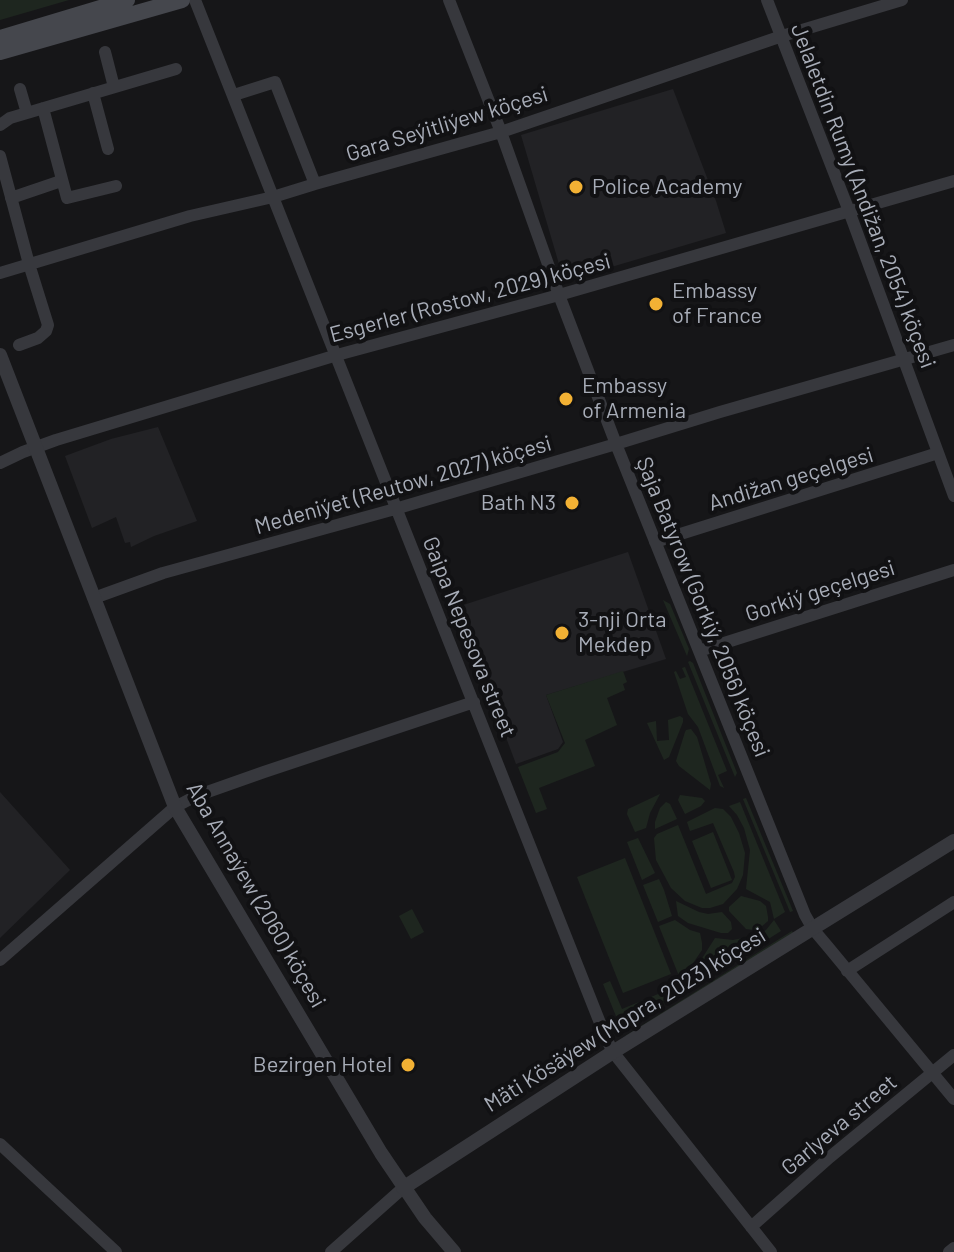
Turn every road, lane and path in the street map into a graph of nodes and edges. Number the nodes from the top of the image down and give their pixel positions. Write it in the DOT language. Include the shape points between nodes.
graph roads {
  1 [pos="127,0"];
  2 [pos="182,0"];
  3 [pos="195,0"];
  4 [pos="449,0"];
  5 [pos="767,0"];
  6 [pos="902,0"];
  7 [pos="782,36"];
  8 [pos="0,38"];
  9 [pos="0,52"];
  10 [pos="105,52"];
  11 [pos="176,69"];
  12 [pos="114,87"];
  13 [pos="20,89"];
  14 [pos="93,93"];
  15 [pos="234,95"];
  16 [pos="43,108"];
  17 [pos="27,113"];
  18 [pos="0,125"];
  19 [pos="501,132"];
  20 [pos="108,149"];
  21 [pos="0,156"];
  22 [pos="3,176"];
  23 [pos="61,181"];
  24 [pos="954,181"];
  25 [pos="315,184"];
  26 [pos="116,186"];
  27 [pos="273,197"];
  28 [pos="11,198"];
  29 [pos="849,211"];
  30 [pos="29,264"];
  31 [pos="0,273"];
  32 [pos="559,295"];
  33 [pos="19,345"];
  34 [pos="954,345"];
  35 [pos="0,355"];
  36 [pos="337,355"];
  37 [pos="903,360"];
  38 [pos="616,444"];
  39 [pos="37,447"];
  40 [pos="938,453"];
  41 [pos="0,463"];
  42 [pos="954,496"];
  43 [pos="395,509"];
  44 [pos="655,542"];
  45 [pos="954,570"];
  46 [pos="94,598"];
  47 [pos="699,651"];
  48 [pos="474,702"];
  49 [pos="175,807"];
  50 [pos="954,841"];
  51 [pos="954,902"];
  52 [pos="813,929"];
  53 [pos="0,960"];
  54 [pos="847,971"];
  55 [pos="613,1052"];
  56 [pos="954,1055"];
  57 [pos="932,1074"];
  58 [pos="954,1099"];
  59 [pos="0,1144"];
  60 [pos="403,1188"];
  61 [pos="751,1227"];
  62 [pos="954,1248"];
  63 [pos="116,1252"];
  64 [pos="331,1252"];
  65 [pos="454,1252"];
  66 [pos="771,1252"];
  67 [pos="949,1252"];
  1 -- 8 [label="main road"];
  2 -- 9 [label="main road"];
  3 -- 15 [label="street, Gaipa Nepesova street"];
  4 -- 19 [label="street, Şaja Batyrow (Gorkiý, 2056) köçesi"];
  5 -- 7 [label="street, Jelaletdin Rumy (Andižan, 2054) köçesi"];
  6 -- 7 [label="street, Gara Seýitliýew köçesi"];
  7 -- 19 [label="street, Gara Seýitliýew köçesi"];
  7 -- 29 [label="street, Jelaletdin Rumy (Andižan, 2054) köçesi"];
  10 -- 12 [label="street"];
  11 -- 12 [label="street"];
  12 -- 14 [label="street"];
  13 -- 17 [label="street"];
  14 -- 16 [label="street"];
  14 -- 20 [label="street"];
  15 -- 25 [label="street" via="275,82"];
  15 -- 27 [label="street, Gaipa Nepesova street"];
  16 -- 17 [label="street"];
  16 -- 23 [label="street"];
  17 -- 18 [label="street"];
  19 -- 25 [label="street, Gara Seýitliýew köçesi"];
  19 -- 32 [label="street, Şaja Batyrow (Gorkiý, 2056) köçesi"];
  21 -- 22 [label="street"];
  22 -- 28 [label="street"];
  23 -- 26 [label="street" via="69,199"];
  23 -- 28 [label="street"];
  24 -- 29 [label="street, Esgerler (Rostow, 2029) köçesi"];
  25 -- 27 [label="street, Gara Seýitliýew köçesi"];
  27 -- 30 [label="street, Gara Seýitliýew köçesi"];
  27 -- 36 [label="street, Gaipa Nepesova street"];
  28 -- 30 [label="street"];
  29 -- 32 [label="street, Esgerler (Rostow, 2029) köçesi"];
  29 -- 37 [label="street, Jelaletdin Rumy (Andižan, 2054) köçesi"];
  30 -- 31 [label="street, Gara Seýitliýew köçesi"];
  30 -- 33 [label="street" via="48,325 38,338"];
  32 -- 36 [label="street, Esgerler (Rostow, 2029) köçesi"];
  32 -- 38 [label="street, Şaja Batyrow (Gorkiý, 2056) köçesi"];
  34 -- 37 [label="street, Medeniýet (Reutow, 2027) köçesi"];
  35 -- 39 [label="street, Aba Annaýew (2060) köçesi"];
  36 -- 39 [label="street, Esgerler (Rostow, 2029) köçesi"];
  36 -- 43 [label="street, Gaipa Nepesova street"];
  37 -- 38 [label="street, Medeniýet (Reutow, 2027) köçesi"];
  37 -- 40 [label="street, Jelaletdin Rumy (Andižan, 2054) köçesi"];
  38 -- 43 [label="street, Medeniýet (Reutow, 2027) köçesi"];
  38 -- 44 [label="street, Şaja Batyrow (Gorkiý, 2056) köçesi"];
  39 -- 41 [label="street, Esgerler (Rostow, 2029) köçesi"];
  39 -- 46 [label="street, Aba Annaýew (2060) köçesi"];
  40 -- 42 [label="street, Jelaletdin Rumy (Andižan, 2054) köçesi"];
  40 -- 44 [label="street, Andižan geçelgesi"];
  43 -- 46 [label="street, Medeniýet (Reutow, 2027) köçesi" via="161,569"];
  43 -- 48 [label="street, Gaipa Nepesova street"];
  44 -- 47 [label="street, Şaja Batyrow (Gorkiý, 2056) köçesi"];
  45 -- 47 [label="street, Gorkiý geçelgesi"];
  46 -- 49 [label="street, Aba Annaýew (2060) köçesi"];
  47 -- 52 [label="street, Şaja Batyrow (Gorkiý, 2056) köçesi"];
  48 -- 49 [label="street"];
  48 -- 55 [label="street, Gaipa Nepesova street"];
  49 -- 53 [label="street"];
  49 -- 60 [label="street, Aba Annaýew (2060) köçesi"];
  50 -- 52 [label="street, Mäti Kösäýew (Mopra, 2023) köçesi"];
  51 -- 54 [label="street"];
  52 -- 54 [label="street, Şaja Batyrow (Gorkiý, 2056) köçesi"];
  52 -- 55 [label="street, Mäti Kösäýew (Mopra, 2023) köçesi"];
  54 -- 57 [label="street, Şaja Batyrow (Gorkiý, 2056) köçesi"];
  55 -- 60 [label="street, Mäti Kösäýew (Mopra, 2023) köçesi"];
  55 -- 61 [label="street, Gaipa Nepesova street"];
  56 -- 57 [label="street, Garlyeva street"];
  57 -- 58 [label="street, Şaja Batyrow (Gorkiý, 2056) köçesi"];
  57 -- 61 [label="street, Garlyeva street"];
  59 -- 63 [label="street"];
  60 -- 64 [label="street, Mäti Kösäýew (Mopra, 2023) köçesi"];
  60 -- 65 [label="street, Aba Annaýew (2060) köçesi"];
  61 -- 66 [label="street, Gaipa Nepesova street"];
  62 -- 67 [label="street"];
}
